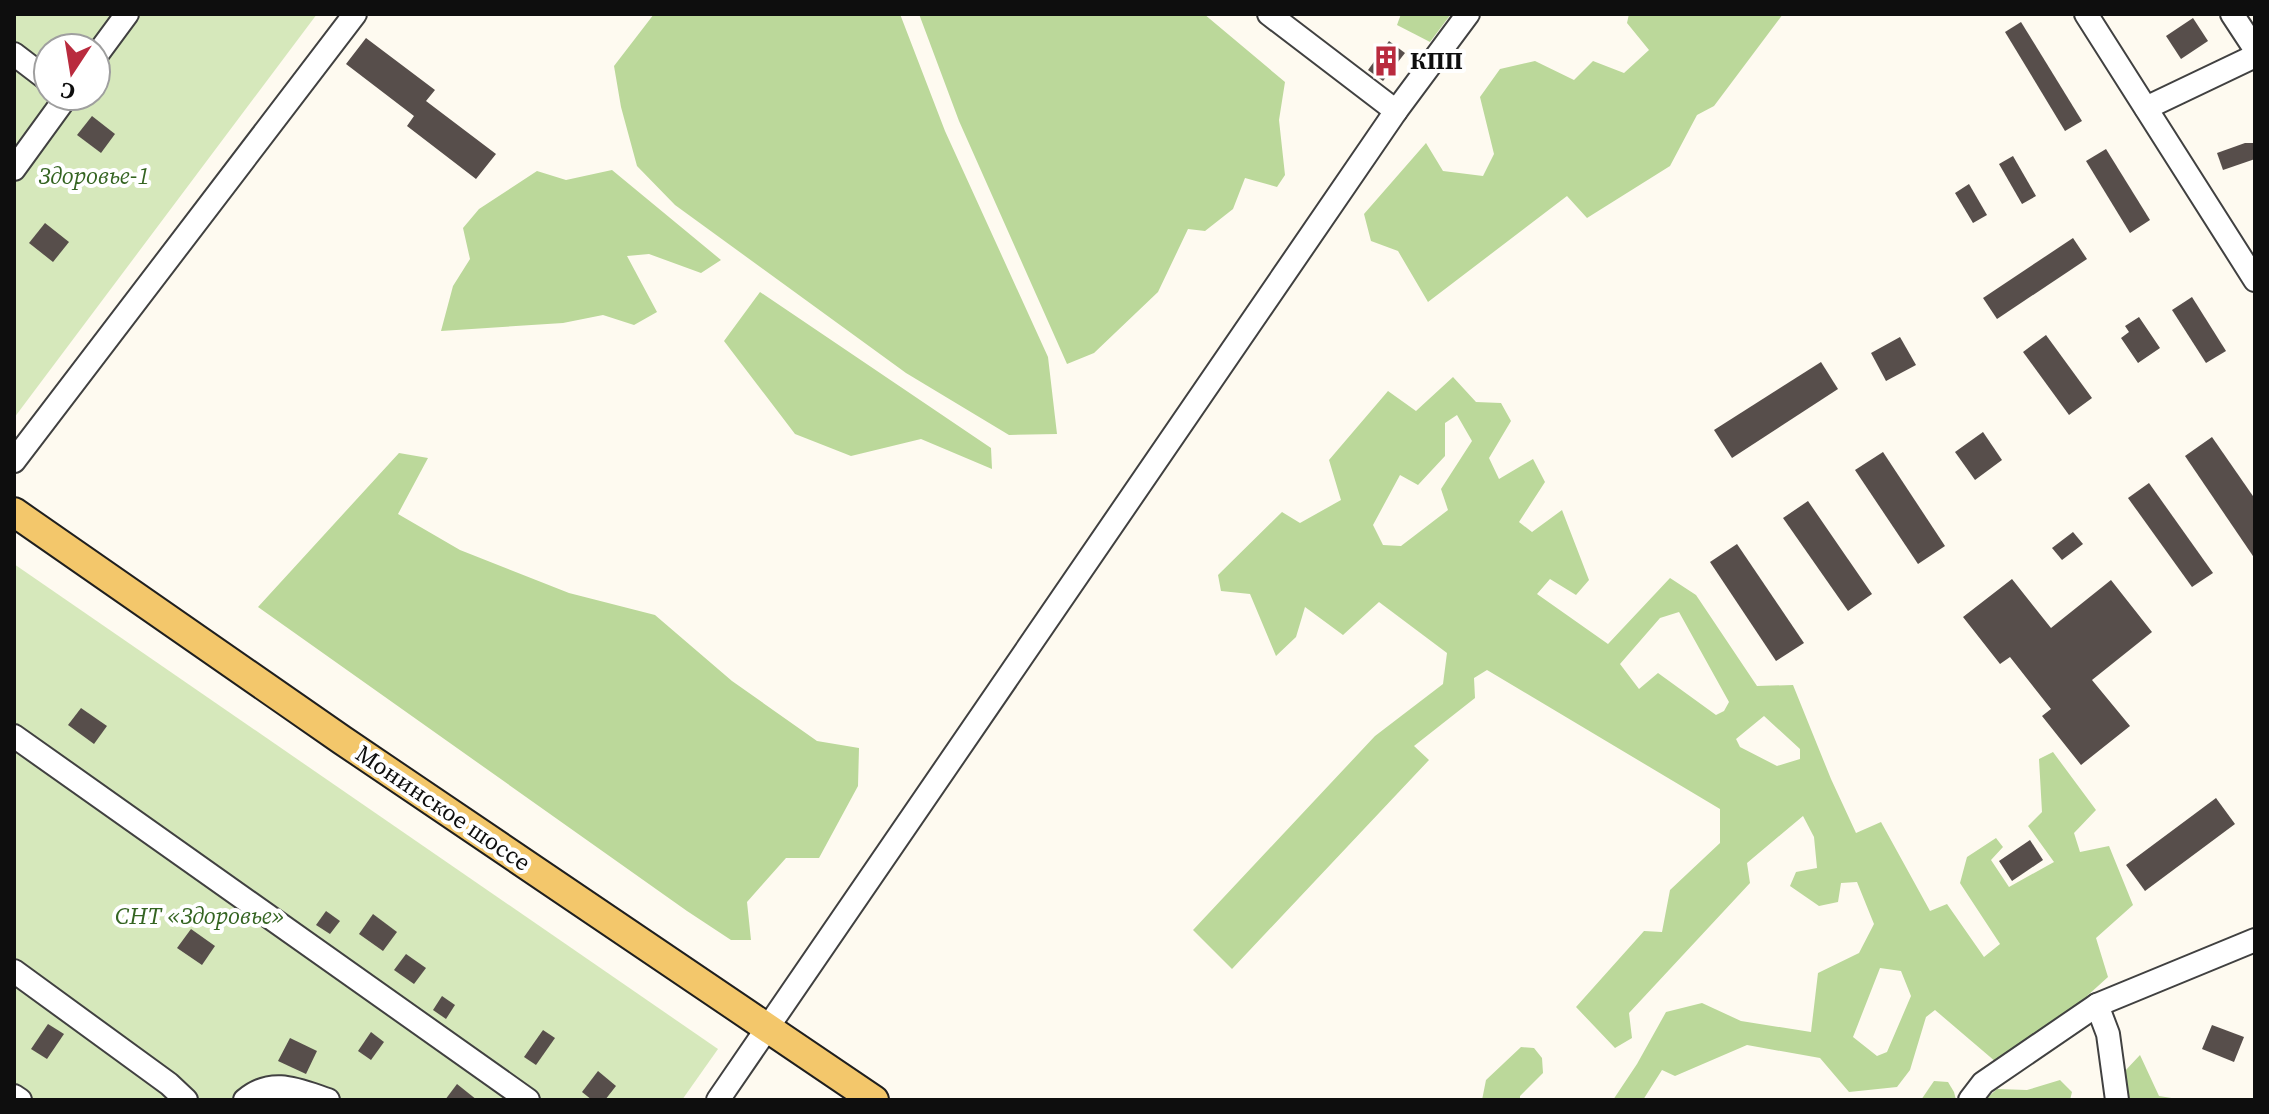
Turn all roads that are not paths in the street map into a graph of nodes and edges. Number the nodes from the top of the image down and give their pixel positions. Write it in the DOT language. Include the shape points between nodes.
graph roads {
  1 [pos="127,14"];
  2 [pos="355,14"];
  3 [pos="1269,14"];
  4 [pos="1468,14"];
  5 [pos="2086,14"];
  6 [pos="2232,14"];
  7 [pos="112,34"];
  8 [pos="2255,49"];
  9 [pos="14,54"];
  10 [pos="2255,56"];
  11 [pos="32,68"];
  12 [pos="2146,108"];
  13 [pos="1396,111"];
  14 [pos="55,112"];
  15 [pos="14,169"];
  16 [pos="2255,280"];
  17 [pos="14,461"];
  18 [pos="14,512"];
  19 [pos="14,736"];
  20 [pos="2255,940"];
  21 [pos="14,971"];
  22 [pos="2097,1005"];
  23 [pos="768,1026"];
  24 [pos="14,1096"];
  25 [pos="20,1100"];
  26 [pos="186,1100"];
  27 [pos="245,1100"];
  28 [pos="328,1100"];
  29 [pos="528,1100"];
  30 [pos="718,1100"];
  31 [pos="874,1100"];
  32 [pos="1970,1100"];
  33 [pos="2117,1100"];
  1 -- 7 [label="street"];
  2 -- 17 [label="street"];
  3 -- 13 [label="street"];
  4 -- 13 [label="street"];
  5 -- 12 [label="street"];
  6 -- 8 [label="street"];
  9 -- 11 [label="street"];
  10 -- 12 [label="street"];
  12 -- 16 [label="street"];
  13 -- 23 [label="street"];
  14 -- 15 [label="street"];
  18 -- 23 [label="main road, Монинское шоссе"];
  19 -- 29 [label="street"];
  20 -- 22 [label="street"];
  21 -- 26 [label="street"];
  22 -- 32 [label="street" via="1983,1083"];
  22 -- 33 [label="street" via="2108,1034"];
  23 -- 30 [label="street"];
  23 -- 31 [label="main road, Монинское шоссе"];
  24 -- 25 [label="street"];
  27 -- 28 [label="street" via="280,1085"];
}
